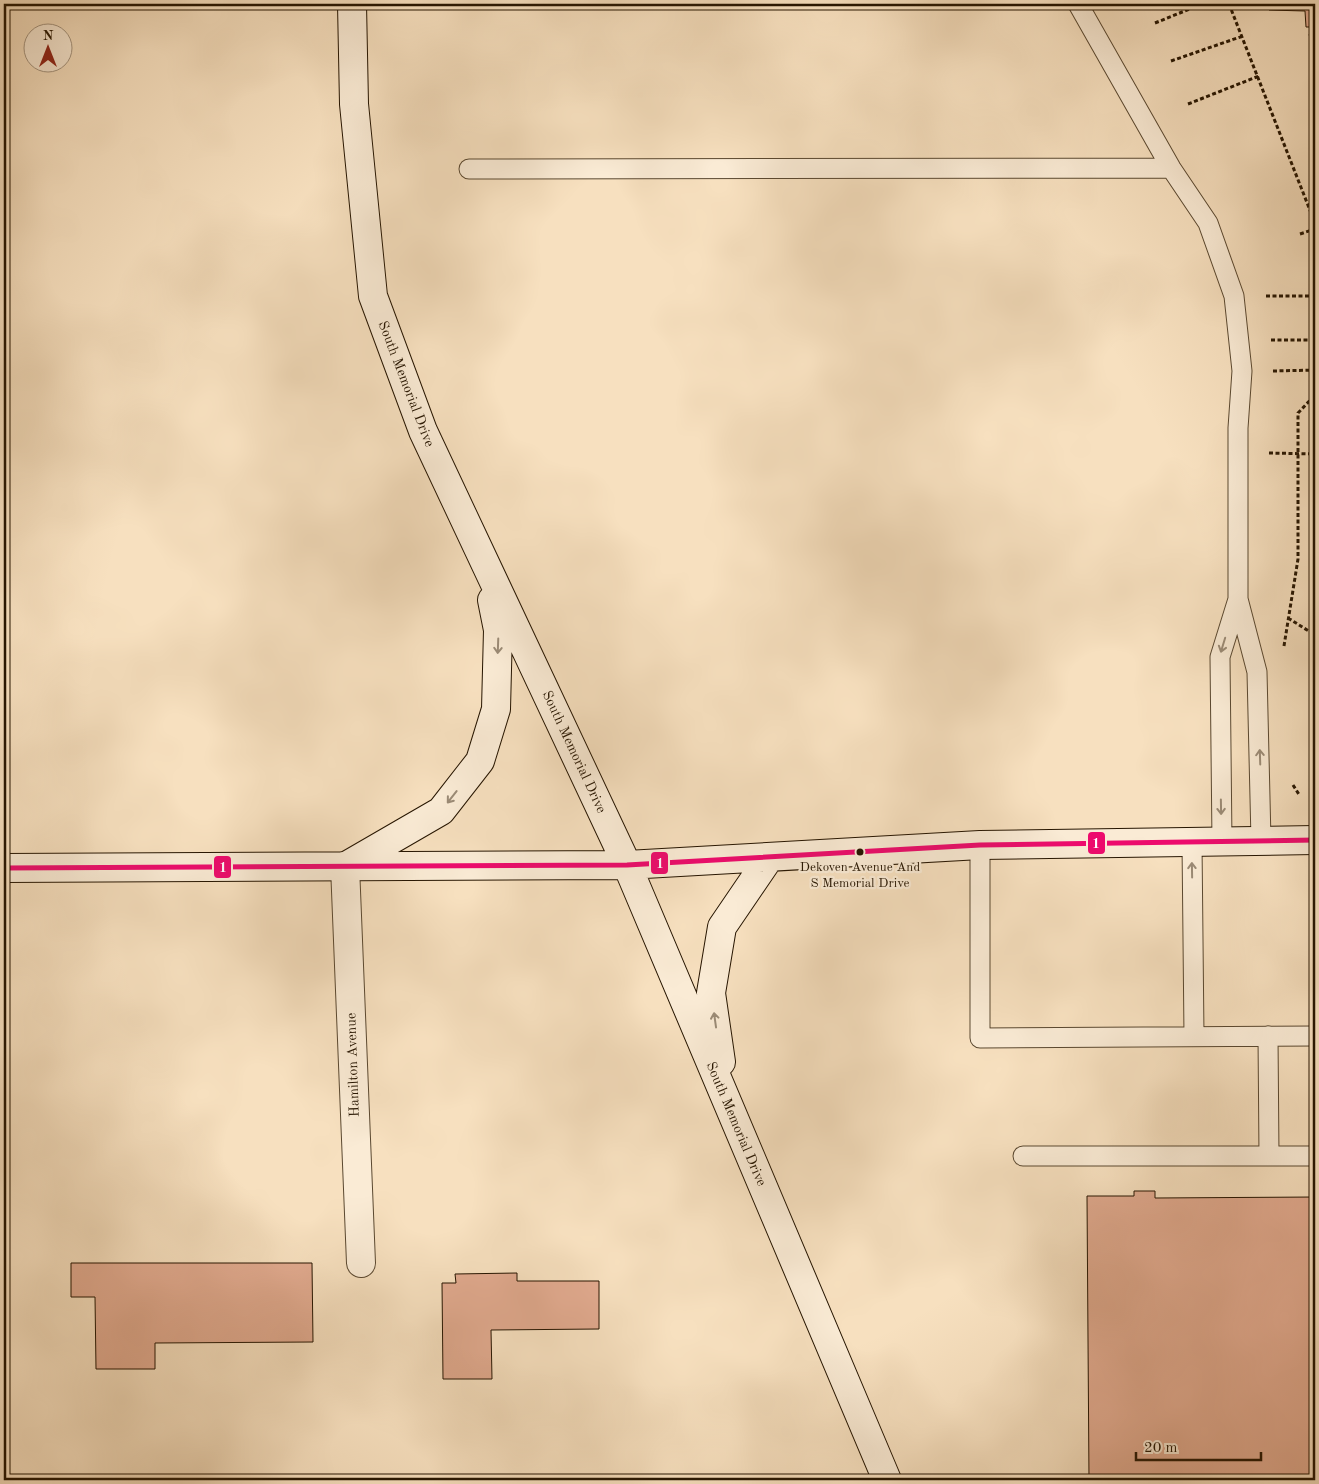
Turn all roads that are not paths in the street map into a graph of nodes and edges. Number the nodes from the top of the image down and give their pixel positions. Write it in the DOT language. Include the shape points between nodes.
graph roads {
  1 [pos="352,4"];
  2 [pos="1078,4"];
  3 [pos="1171,168"];
  4 [pos="469,169"];
  5 [pos="484,564"];
  6 [pos="1238,599"];
  7 [pos="1261,840"];
  8 [pos="1315,840"];
  9 [pos="1192,842"];
  10 [pos="1222,842"];
  11 [pos="980,845"];
  12 [pos="769,858"];
  13 [pos="627,865"];
  14 [pos="345,866"];
  15 [pos="4,868"];
  16 [pos="1194,1036"];
  17 [pos="1268,1036"];
  18 [pos="1315,1036"];
  19 [pos="727,1103"];
  20 [pos="1023,1156"];
  21 [pos="1269,1156"];
  22 [pos="1315,1156"];
  23 [pos="360,1263"];
  24 [pos="887,1480"];
  1 -- 5 [label="main road, South Memorial Drive" via="354,104 373,296 423,431"];
  2 -- 3 [label="lane"];
  3 -- 4 [label="lane"];
  3 -- 6 [label="lane" via="1208,222 1234,296 1242,371 1238,428"];
  5 -- 13 [label="main road, South Memorial Drive"];
  5 -- 14 [label="main road, one-way" via="498,630 496,708 480,761 441,811"];
  7 -- 6 [label="lane, one-way" via="1257,672"];
  6 -- 10 [label="lane, one-way" via="1220,657"];
  7 -- 8 [label="main road"];
  7 -- 10 [label="main road"];
  9 -- 10 [label="main road"];
  9 -- 11 [label="main road"];
  16 -- 9 [label="lane, one-way"];
  11 -- 12 [label="main road"];
  11 -- 16 [label="lane" via="980,1038"];
  12 -- 13 [label="main road"];
  19 -- 12 [label="main road, one-way" via="711,993 722,927"];
  13 -- 14 [label="main road"];
  13 -- 19 [label="main road, South Memorial Drive"];
  14 -- 15 [label="main road"];
  14 -- 23 [label="main road, Hamilton Avenue"];
  16 -- 17 [label="lane"];
  17 -- 18 [label="lane"];
  17 -- 21 [label="lane"];
  19 -- 24 [label="main road, South Memorial Drive"];
  20 -- 21 [label="lane"];
  21 -- 22 [label="lane"];
}
